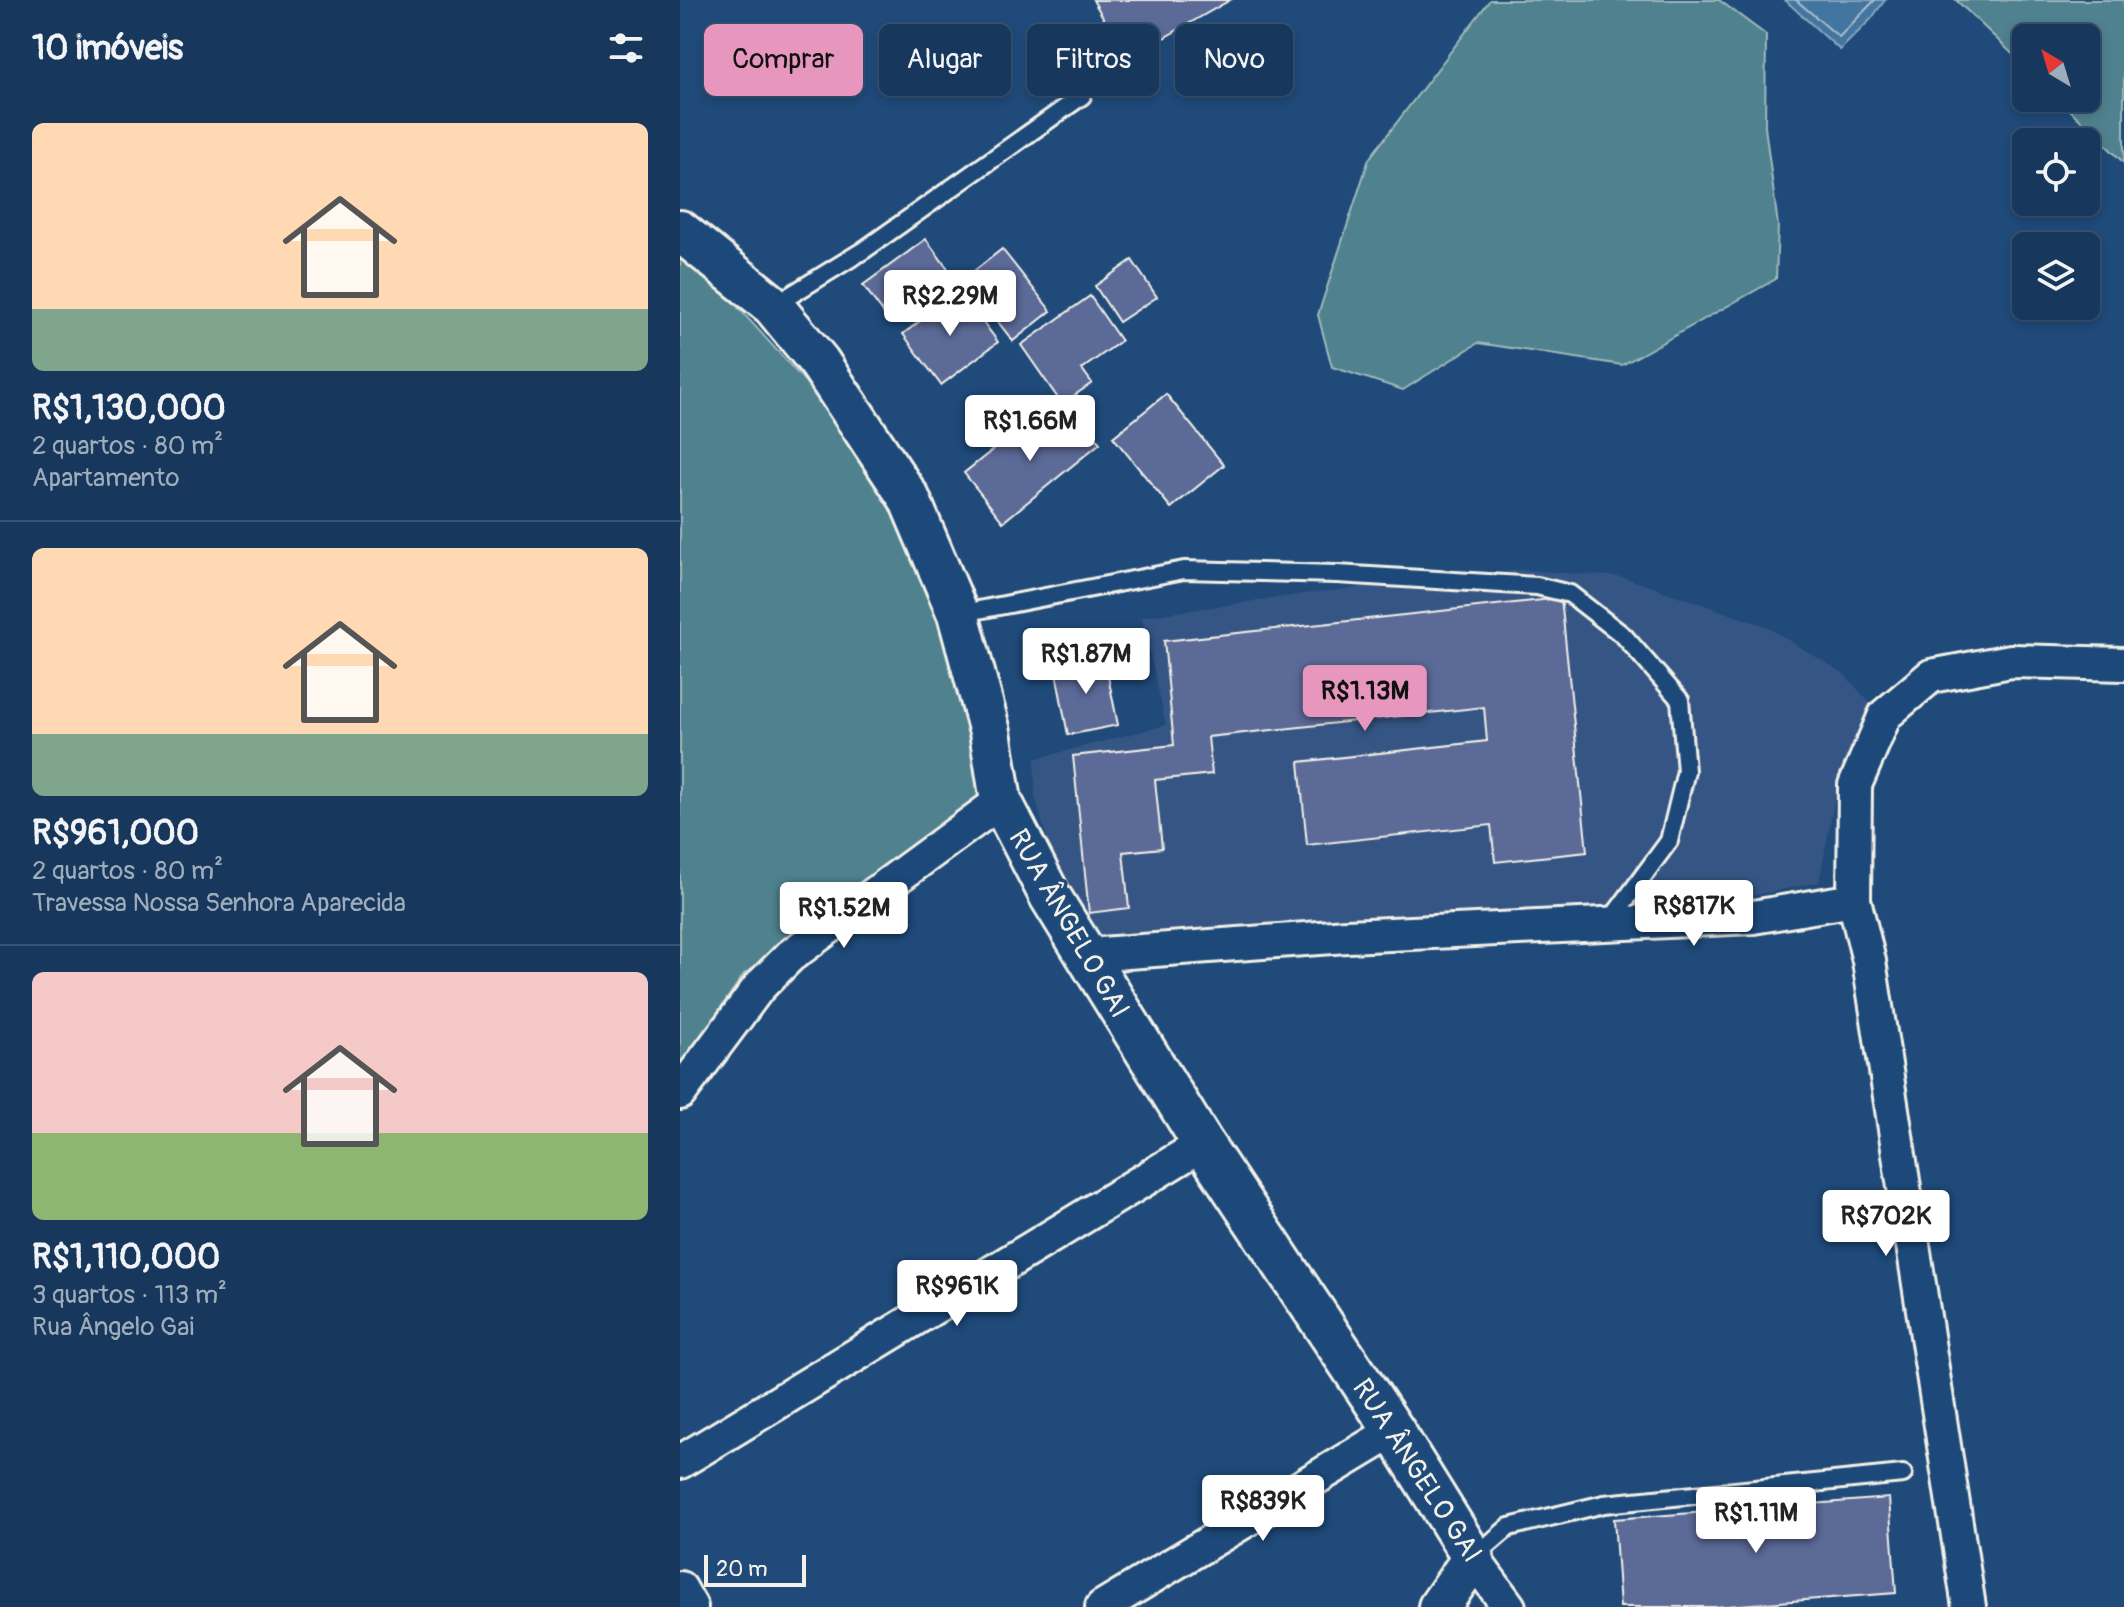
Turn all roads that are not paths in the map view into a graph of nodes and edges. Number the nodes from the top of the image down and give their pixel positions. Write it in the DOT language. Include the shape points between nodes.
graph roads {
  1 [pos="1082,96"];
  2 [pos="680,231"];
  3 [pos="773,306"];
  4 [pos="958,614"];
  5 [pos="2124,664"];
  6 [pos="1001,801"];
  7 [pos="1854,900"];
  8 [pos="1607,925"];
  9 [pos="1087,955"];
  10 [pos="680,1093"];
  11 [pos="1203,1144"];
  12 [pos="1394,1431"];
  13 [pos="680,1462"];
  14 [pos="1903,1474"];
  15 [pos="1473,1558"];
  16 [pos="680,1588"];
  17 [pos="691,1607"];
  18 [pos="1102,1607"];
  19 [pos="1439,1607"];
  20 [pos="1509,1607"];
  21 [pos="1969,1607"];
  1 -- 3 [label="lane" via="864,250"];
  2 -- 3 [label="street, RUA ÂNGELO GAI"];
  3 -- 4 [label="street, RUA ÂNGELO GAI" via="819,362 909,498"];
  4 -- 6 [label="street, RUA ÂNGELO GAI" via="990,732"];
  4 -- 8 [label="lane" via="1184,570 1522,585 1570,594 1624,636 1680,700 1686,771 1669,841"];
  5 -- 7 [label="street" via="2011,661 1931,676 1885,715 1855,785"];
  6 -- 9 [label="street, RUA ÂNGELO GAI"];
  6 -- 10 [label="street" via="790,956 759,987"];
  7 -- 8 [label="street" via="1753,917"];
  7 -- 21 [label="street" via="1869,961"];
  8 -- 9 [label="street"];
  9 -- 11 [label="street, RUA ÂNGELO GAI"];
  11 -- 12 [label="street, RUA ÂNGELO GAI"];
  11 -- 13 [label="street"];
  12 -- 15 [label="street, RUA ÂNGELO GAI"];
  12 -- 18 [label="street"];
  14 -- 15 [label="lane" via="1604,1504 1509,1527"];
  15 -- 19 [label="street"];
  15 -- 20 [label="street, RUA ÂNGELO GAI"];
  16 -- 17 [label="street"];
}
